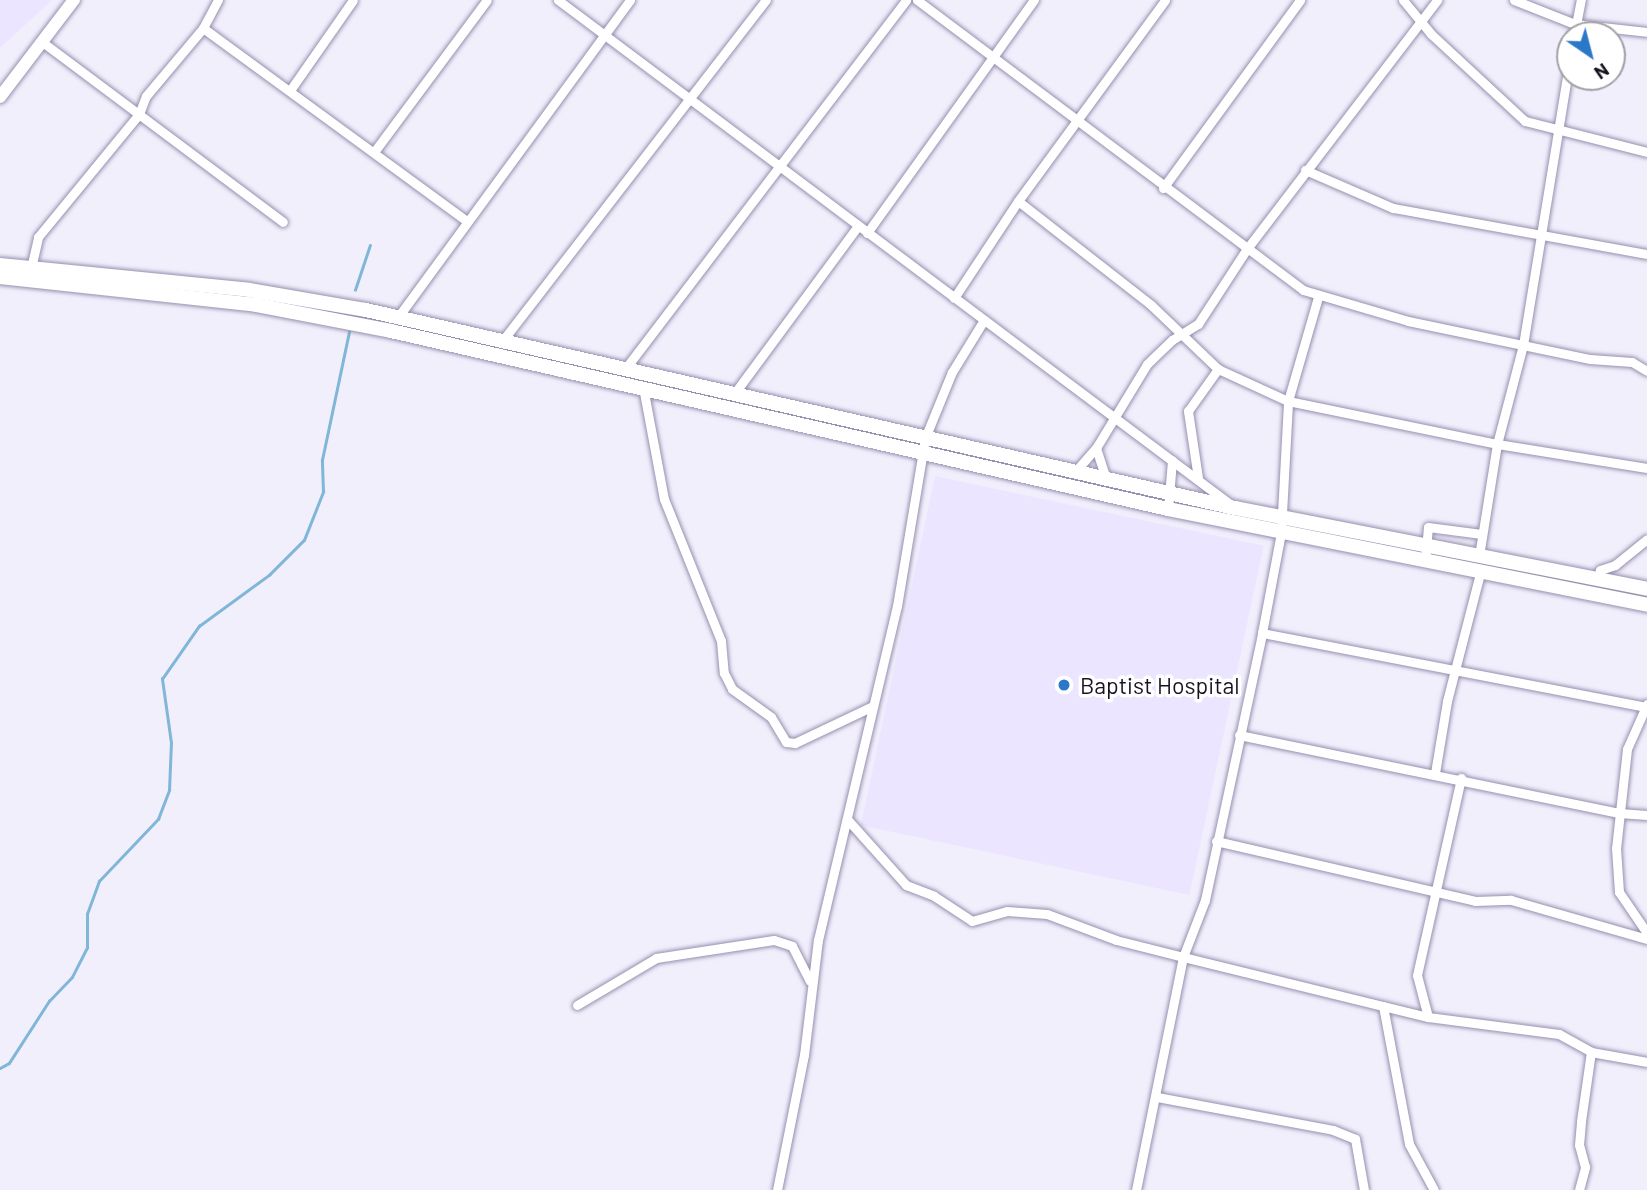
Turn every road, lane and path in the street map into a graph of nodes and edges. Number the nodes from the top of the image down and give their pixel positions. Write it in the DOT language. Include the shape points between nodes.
graph roads {
  1 [pos="75,0"];
  2 [pos="218,0"];
  3 [pos="353,0"];
  4 [pos="487,0"];
  5 [pos="558,0"];
  6 [pos="630,0"];
  7 [pos="766,0"];
  8 [pos="906,0"];
  9 [pos="917,0"];
  10 [pos="1034,0"];
  11 [pos="1300,0"];
  12 [pos="1402,0"];
  13 [pos="1437,0"];
  14 [pos="1514,0"];
  15 [pos="1581,0"];
  16 [pos="1160,2"];
  17 [pos="1423,20"];
  18 [pos="1570,21"];
  19 [pos="1576,21"];
  20 [pos="203,28"];
  21 [pos="1626,29"];
  22 [pos="1647,32"];
  23 [pos="604,34"];
  24 [pos="45,44"];
  25 [pos="990,56"];
  26 [pos="291,89"];
  27 [pos="1565,91"];
  28 [pos="0,97"];
  29 [pos="691,98"];
  30 [pos="139,114"];
  31 [pos="1077,119"];
  32 [pos="1559,132"];
  33 [pos="374,152"];
  34 [pos="1647,152"];
  35 [pos="777,165"];
  36 [pos="1305,170"];
  37 [pos="1163,188"];
  38 [pos="1018,201"];
  39 [pos="467,221"];
  40 [pos="283,222"];
  41 [pos="858,226"];
  42 [pos="867,233"];
  43 [pos="1538,236"];
  44 [pos="1246,250"];
  45 [pos="1647,254"];
  46 [pos="0,265"];
  47 [pos="31,268"];
  48 [pos="0,277"];
  49 [pos="1318,297"];
  50 [pos="954,298"];
  51 [pos="398,317"];
  52 [pos="984,320"];
  53 [pos="1180,335"];
  54 [pos="503,340"];
  55 [pos="1523,345"];
  56 [pos="625,369"];
  57 [pos="1218,369"];
  58 [pos="1647,371"];
  59 [pos="643,387"];
  60 [pos="733,394"];
  61 [pos="1288,401"];
  62 [pos="1116,416"];
  63 [pos="1497,444"];
  64 [pos="925,445"];
  65 [pos="1096,448"];
  66 [pos="1172,460"];
  67 [pos="1647,468"];
  68 [pos="1074,473"];
  69 [pos="1105,478"];
  70 [pos="1198,478"];
  71 [pos="1168,493"];
  72 [pos="1116,495"];
  73 [pos="1235,508"];
  74 [pos="1168,509"];
  75 [pos="1280,516"];
  76 [pos="1281,532"];
  77 [pos="1482,534"];
  78 [pos="1647,539"];
  79 [pos="1423,545"];
  80 [pos="1479,556"];
  81 [pos="1424,561"];
  82 [pos="1480,573"];
  83 [pos="1597,580"];
  84 [pos="1647,589"];
  85 [pos="1647,606"];
  86 [pos="1262,634"];
  87 [pos="1454,671"];
  88 [pos="873,706"];
  89 [pos="1647,706"];
  90 [pos="1239,735"];
  91 [pos="1435,773"];
  92 [pos="1461,778"];
  93 [pos="1619,813"];
  94 [pos="1647,815"];
  95 [pos="847,819"];
  96 [pos="1216,841"];
  97 [pos="1433,891"];
  98 [pos="1647,933"];
  99 [pos="1647,939"];
  100 [pos="1183,957"];
  101 [pos="810,983"];
  102 [pos="577,1005"];
  103 [pos="1382,1006"];
  104 [pos="1428,1017"];
  105 [pos="1591,1052"];
  106 [pos="1647,1062"];
  107 [pos="1157,1097"];
  108 [pos="777,1190"];
  109 [pos="1136,1190"];
  110 [pos="1364,1190"];
  111 [pos="1434,1190"];
  112 [pos="1578,1190"];
  1 -- 24 [label="street"];
  2 -- 20 [label="street"];
  3 -- 26 [label="street"];
  4 -- 33 [label="street"];
  5 -- 23 [label="street"];
  6 -- 23 [label="street"];
  7 -- 29 [label="street"];
  8 -- 35 [label="street"];
  9 -- 25 [label="street"];
  10 -- 25 [label="street"];
  11 -- 37 [label="street"];
  12 -- 17 [label="street"];
  13 -- 17 [label="street"];
  14 -- 18 [label="street"];
  15 -- 19 [label="street"];
  16 -- 31 [label="street"];
  17 -- 32 [label="street" via="1515,114"];
  17 -- 36 [label="street"];
  20 -- 26 [label="street"];
  20 -- 30 [label="street" via="146,96"];
  21 -- 22 [label="street"];
  23 -- 29 [label="street"];
  23 -- 39 [label="street"];
  24 -- 28 [label="street"];
  24 -- 30 [label="street"];
  25 -- 31 [label="street"];
  25 -- 42 [label="street"];
  26 -- 33 [label="street"];
  27 -- 32 [label="street"];
  29 -- 35 [label="street"];
  29 -- 54 [label="street"];
  30 -- 40 [label="street"];
  30 -- 47 [label="street" via="38,237"];
  31 -- 37 [label="street"];
  31 -- 38 [label="street"];
  32 -- 34 [label="street"];
  32 -- 43 [label="street"];
  33 -- 39 [label="street"];
  35 -- 41 [label="street"];
  35 -- 56 [label="street"];
  36 -- 43 [label="street" via="1393,208"];
  36 -- 44 [label="street"];
  37 -- 44 [label="street"];
  38 -- 50 [label="street"];
  38 -- 53 [label="street" via="1151,304"];
  39 -- 51 [label="street"];
  41 -- 42 [label="street"];
  41 -- 60 [label="street"];
  42 -- 50 [label="street"];
  43 -- 45 [label="street"];
  43 -- 55 [label="street"];
  44 -- 49 [label="street"];
  44 -- 53 [label="street" via="1198,324"];
  46 -- 47 [label="main road"];
  47 -- 51 [label="main road" via="249,290"];
  48 -- 59 [label="main road" via="256,305"];
  49 -- 55 [label="street"];
  49 -- 61 [label="street"];
  50 -- 52 [label="street"];
  51 -- 54 [label="main road"];
  52 -- 62 [label="street"];
  52 -- 64 [label="street" via="951,372"];
  53 -- 57 [label="street"];
  53 -- 62 [label="street" via="1147,364"];
  54 -- 56 [label="main road"];
  55 -- 58 [label="street" via="1632,362"];
  55 -- 63 [label="street"];
  56 -- 60 [label="main road"];
  57 -- 61 [label="street"];
  57 -- 70 [label="street" via="1188,411"];
  59 -- 64 [label="main road"];
  59 -- 88 [label="street" via="664,499 721,641 732,689 771,717 786,742 795,743"];
  60 -- 64 [label="main road"];
  61 -- 63 [label="street"];
  61 -- 75 [label="street"];
  62 -- 65 [label="street"];
  62 -- 66 [label="street"];
  63 -- 67 [label="street"];
  63 -- 77 [label="street"];
  64 -- 68 [label="main road"];
  64 -- 72 [label="main road"];
  64 -- 88 [label="street"];
  65 -- 68 [label="street"];
  65 -- 69 [label="street"];
  66 -- 70 [label="street"];
  66 -- 71 [label="street"];
  68 -- 69 [label="main road"];
  69 -- 71 [label="main road"];
  69 -- 72 [label="street"];
  70 -- 73 [label="street"];
  71 -- 73 [label="main road"];
  71 -- 74 [label="street"];
  72 -- 74 [label="main road"];
  73 -- 75 [label="main road"];
  74 -- 76 [label="main road"];
  75 -- 76 [label="street"];
  75 -- 79 [label="main road"];
  76 -- 81 [label="main road"];
  76 -- 86 [label="street"];
  77 -- 79 [label="street" via="1428,527"];
  77 -- 80 [label="street"];
  78 -- 83 [label="street" via="1615,565 1600,570"];
  79 -- 80 [label="main road"];
  79 -- 81 [label="street"];
  80 -- 83 [label="main road"];
  81 -- 82 [label="main road"];
  82 -- 85 [label="main road"];
  82 -- 87 [label="street"];
  83 -- 84 [label="main road"];
  86 -- 87 [label="street"];
  86 -- 90 [label="street"];
  87 -- 89 [label="street"];
  87 -- 91 [label="street"];
  88 -- 95 [label="street"];
  89 -- 93 [label="street" via="1627,749"];
  90 -- 91 [label="street"];
  90 -- 96 [label="street"];
  91 -- 92 [label="street"];
  92 -- 93 [label="street"];
  92 -- 97 [label="street"];
  93 -- 94 [label="street"];
  93 -- 98 [label="street" via="1617,888"];
  95 -- 100 [label="street" via="906,885 934,896 965,918 977,922 1014,911 1047,914 1116,940"];
  95 -- 101 [label="street"];
  96 -- 97 [label="street"];
  96 -- 100 [label="street" via="1205,900"];
  97 -- 99 [label="street" via="1475,901 1511,900"];
  97 -- 104 [label="street" via="1417,975"];
  100 -- 103 [label="street"];
  100 -- 107 [label="street"];
  101 -- 102 [label="street" via="792,946 774,940 656,958"];
  101 -- 108 [label="street" via="804,1055"];
  103 -- 104 [label="street"];
  103 -- 111 [label="street" via="1409,1144"];
  104 -- 105 [label="street" via="1559,1034"];
  105 -- 106 [label="street"];
  105 -- 112 [label="street" via="1579,1145 1585,1167"];
  107 -- 109 [label="street"];
  107 -- 110 [label="street" via="1332,1130 1355,1139"];
}
